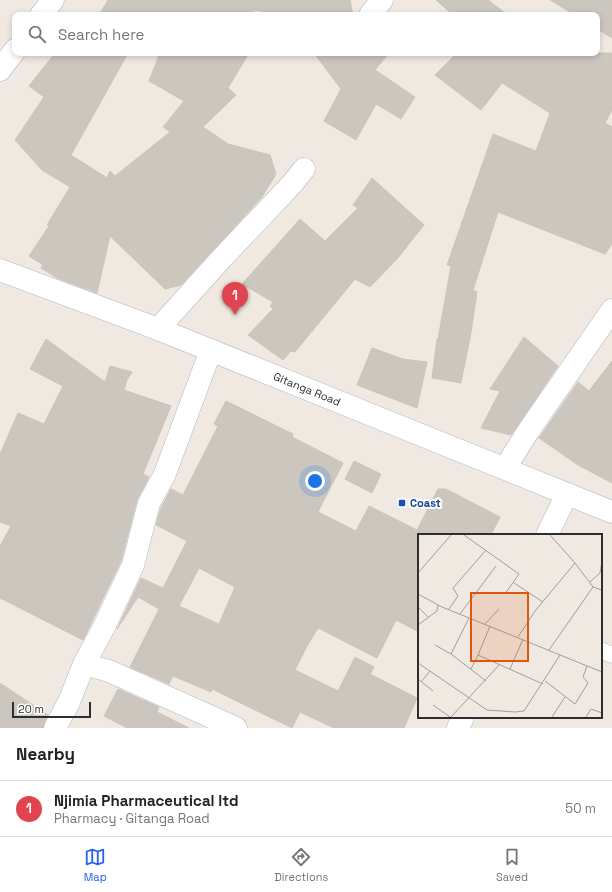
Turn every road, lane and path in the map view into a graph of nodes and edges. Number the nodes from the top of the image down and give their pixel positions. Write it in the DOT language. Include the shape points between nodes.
graph roads {
  1 [pos="53,0"];
  2 [pos="382,0"];
  3 [pos="43,12"];
  4 [pos="372,12"];
  5 [pos="12,54"];
  6 [pos="0,70"];
  7 [pos="304,169"];
  8 [pos="0,270"];
  9 [pos="612,310"];
  10 [pos="158,329"];
  11 [pos="211,350"];
  12 [pos="505,468"];
  13 [pos="568,494"];
  14 [pos="612,512"];
  15 [pos="548,534"];
  16 [pos="602,650"];
  17 [pos="612,655"];
  18 [pos="84,664"];
  19 [pos="463,718"];
  20 [pos="55,728"];
  21 [pos="236,728"];
  22 [pos="458,728"];
  1 -- 3 [label="street"];
  2 -- 4 [label="street"];
  5 -- 6 [label="street"];
  7 -- 10 [label="street"];
  8 -- 10 [label="street, Gitanga Road"];
  9 -- 12 [label="street"];
  10 -- 11 [label="street, Gitanga Road"];
  11 -- 12 [label="street, Gitanga Road"];
  11 -- 18 [label="street" via="164,476 149,503 133,565"];
  12 -- 13 [label="street, Gitanga Road"];
  13 -- 14 [label="street, Gitanga Road"];
  13 -- 15 [label="street"];
  16 -- 17 [label="lane"];
  18 -- 20 [label="street" via="70,702"];
  18 -- 21 [label="street" via="108,671"];
  19 -- 22 [label="street"];
}
